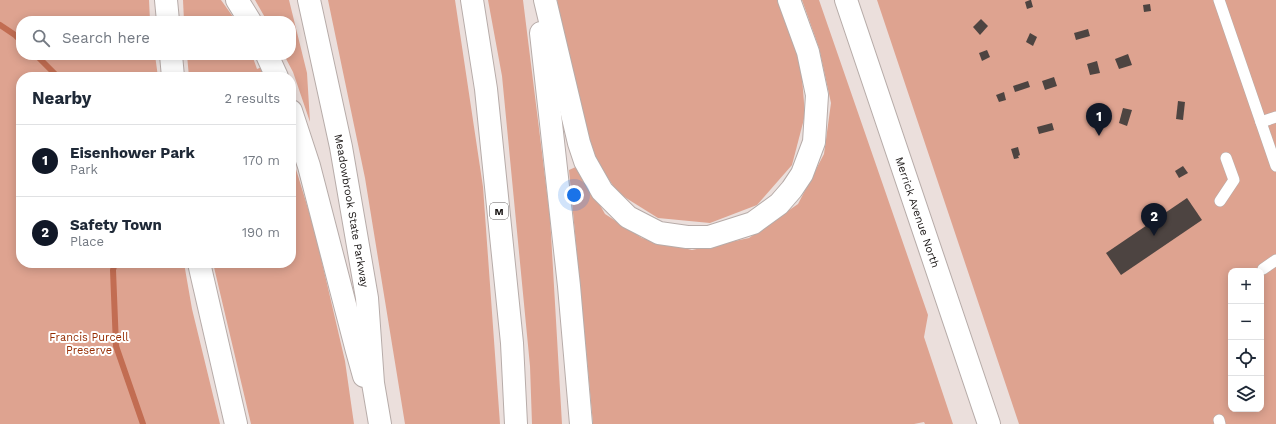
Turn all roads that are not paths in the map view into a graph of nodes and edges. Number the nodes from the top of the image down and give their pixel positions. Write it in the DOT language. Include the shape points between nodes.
graph roads {
  1 [pos="166,0"];
  2 [pos="237,0"];
  3 [pos="309,0"];
  4 [pos="472,0"];
  5 [pos="537,0"];
  6 [pos="545,0"];
  7 [pos="789,0"];
  8 [pos="846,0"];
  9 [pos="1219,0"];
  10 [pos="168,16"];
  11 [pos="247,16"];
  12 [pos="171,60"];
  13 [pos="269,60"];
  14 [pos="173,72"];
  15 [pos="275,72"];
  16 [pos="1276,117"];
  17 [pos="1261,122"];
  18 [pos="296,126"];
  19 [pos="1226,158"];
  20 [pos="1276,166"];
  21 [pos="1220,201"];
  22 [pos="1276,260"];
  23 [pos="201,268"];
  24 [pos="1264,269"];
  25 [pos="236,424"];
  26 [pos="379,424"];
  27 [pos="516,424"];
  28 [pos="581,424"];
  29 [pos="989,424"];
  1 -- 10 [label="main road"];
  2 -- 11 [label="main road"];
  3 -- 26 [label="main road, Meadowbrook State Parkway" via="340,147 367,298 373,383"];
  4 -- 27 [label="main road, M" via="486,89 512,343"];
  5 -- 28 [label="main road" via="569,286"];
  6 -- 7 [label="main road" via="579,143 585,161 602,191 628,217 659,233 709,237 753,223 779,204 802,174 814,142 816,95 808,52"];
  8 -- 29 [label="main road, Merrick Avenue North"];
  9 -- 17 [label="lane"];
  12 -- 14 [label="main road"];
  13 -- 15 [label="main road"];
  16 -- 17 [label="lane"];
  17 -- 20 [label="lane"];
  18 -- 26 [label="main road"];
  19 -- 21 [label="lane" via="1234,180"];
  22 -- 24 [label="lane"];
  23 -- 25 [label="main road"];
}
